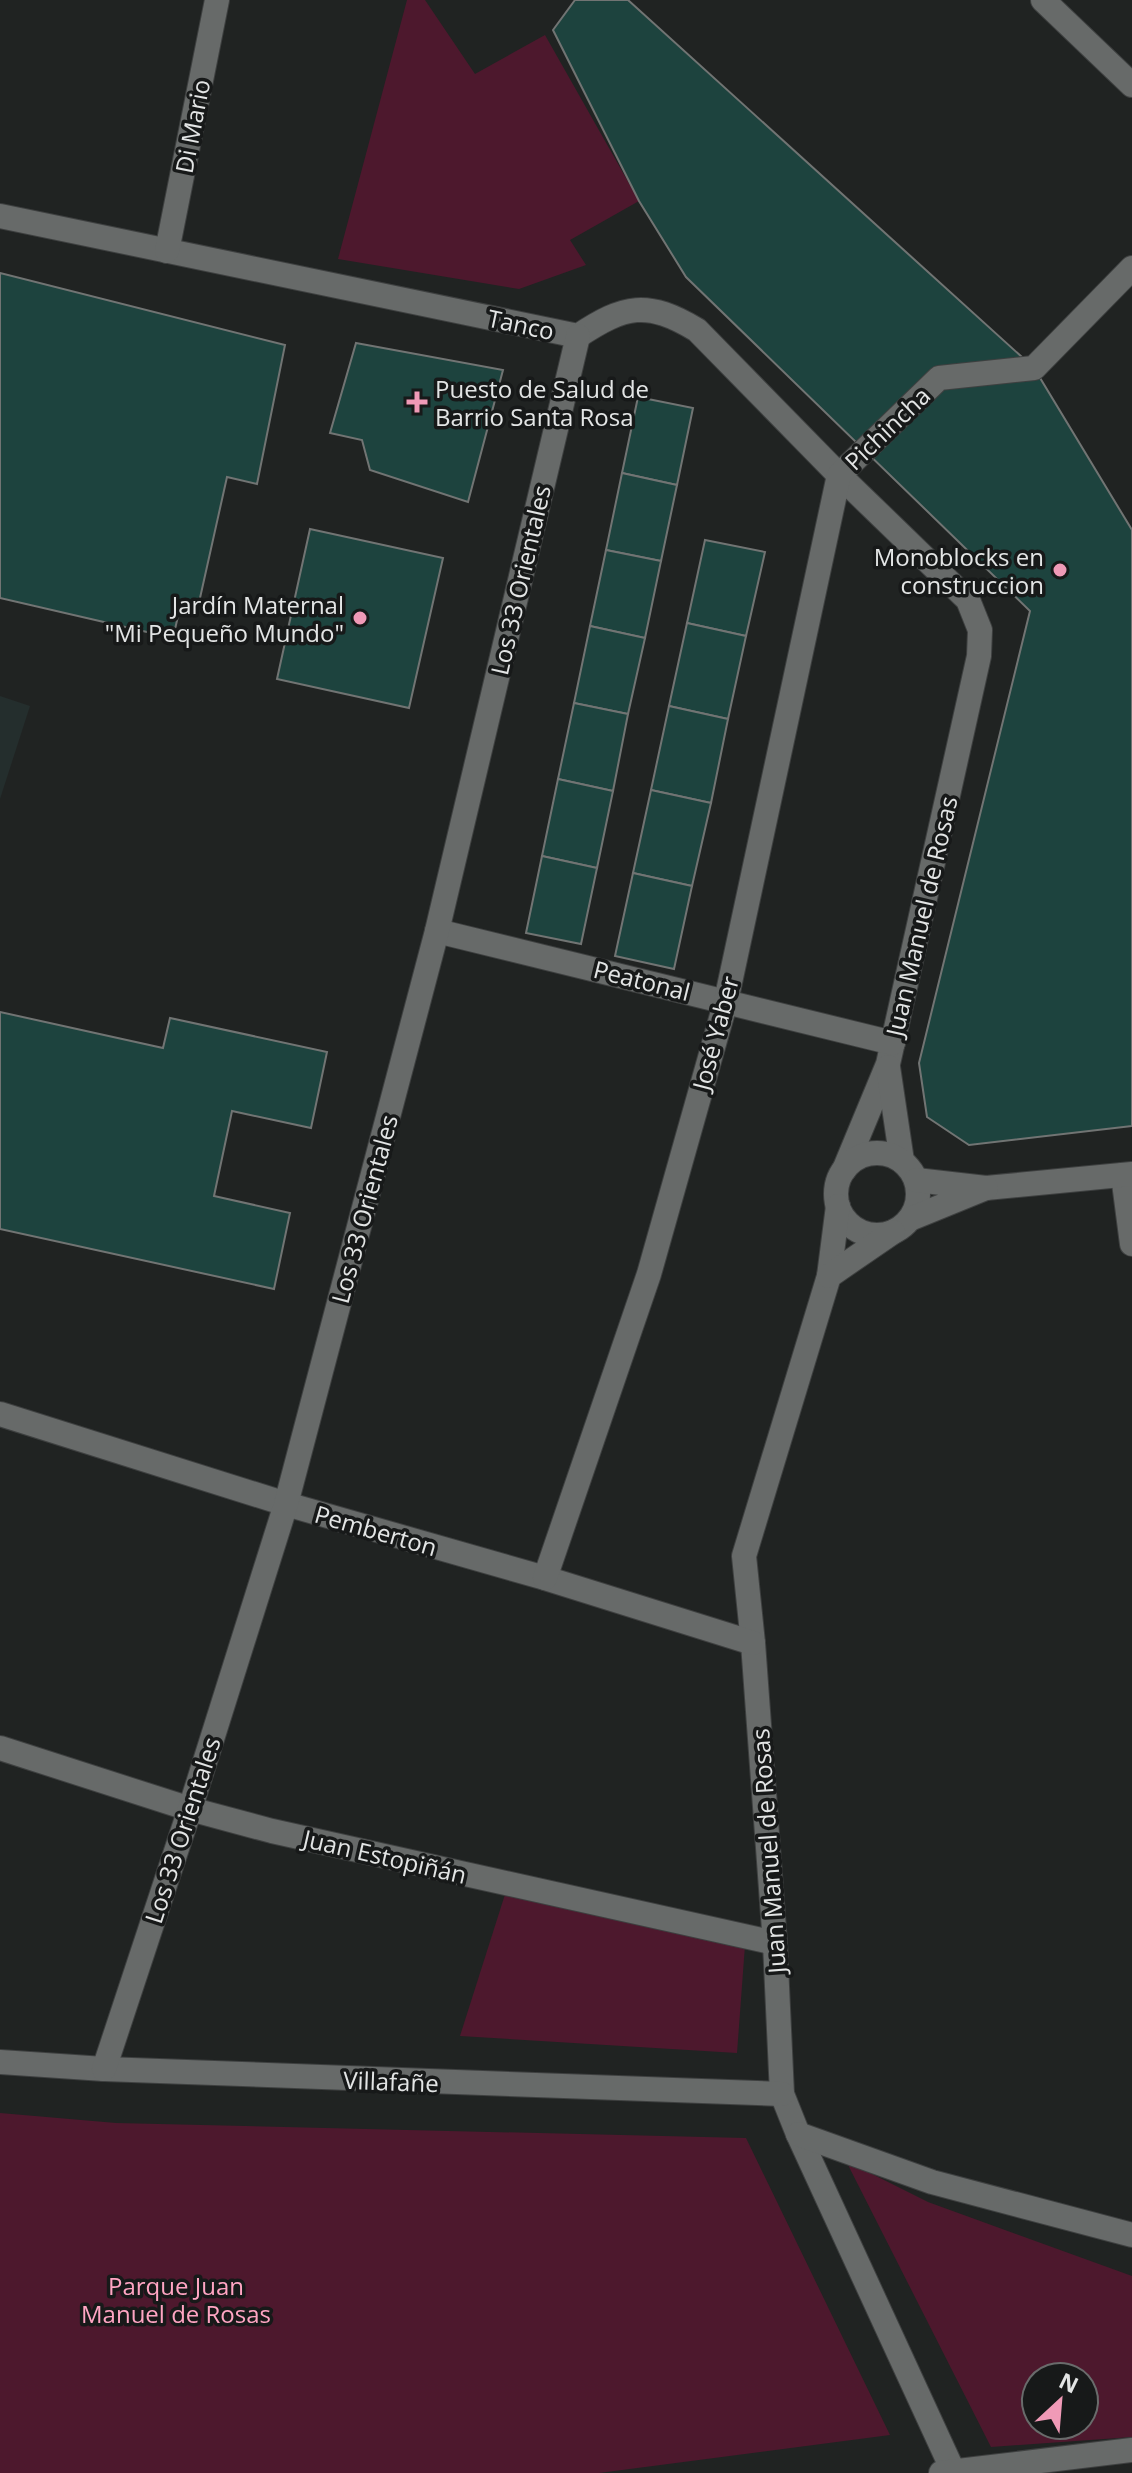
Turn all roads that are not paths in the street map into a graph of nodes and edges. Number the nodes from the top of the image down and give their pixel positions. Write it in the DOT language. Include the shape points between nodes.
graph roads {
  1 [pos="217,0"];
  2 [pos="1043,0"];
  3 [pos="1132,85"];
  4 [pos="0,216"];
  5 [pos="167,251"];
  6 [pos="1132,268"];
  7 [pos="578,336"];
  8 [pos="839,475"];
  9 [pos="979,656"];
  10 [pos="437,931"];
  11 [pos="726,1001"];
  12 [pos="890,1054"];
  13 [pos="844,1170"];
  14 [pos="909,1170"];
  15 [pos="1128,1174"];
  16 [pos="986,1188"];
  17 [pos="838,1206"];
  18 [pos="903,1224"];
  19 [pos="1132,1244"];
  20 [pos="829,1276"];
  21 [pos="0,1414"];
  22 [pos="286,1504"];
  23 [pos="545,1578"];
  24 [pos="753,1643"];
  25 [pos="0,1748"];
  26 [pos="190,1809"];
  27 [pos="775,1943"];
  28 [pos="0,2062"];
  29 [pos="104,2069"];
  30 [pos="782,2094"];
  31 [pos="798,2134"];
  32 [pos="1132,2235"];
  33 [pos="1132,2450"];
  34 [pos="949,2472"];
  1 -- 5 [label="street, Di Mario"];
  2 -- 3 [label="street"];
  4 -- 5 [label="street, Tanco"];
  5 -- 7 [label="street, Tanco"];
  6 -- 8 [label="street, Pichincha" via="1034,368 939,378"];
  7 -- 8 [label="street, Tanco" via="600,321 638,308 674,317 697,330"];
  7 -- 10 [label="street, Los 33 Orientales"];
  8 -- 9 [label="street, Tanco" via="968,600 980,630"];
  8 -- 11 [label="street, José Yaber"];
  9 -- 12 [label="street, Juan Manuel de Rosas"];
  10 -- 11 [label="street, Peatonal"];
  10 -- 22 [label="street, Los 33 Orientales"];
  11 -- 12 [label="street, Peatonal"];
  11 -- 23 [label="street, José Yaber" via="649,1274"];
  12 -- 13 [label="street, Juan Manuel de Rosas"];
  12 -- 14 [label="street"];
  13 -- 14 [label="street" via="864,1154 877,1152 890,1154"];
  13 -- 17 [label="street" via="838,1181"];
  14 -- 16 [label="street"];
  14 -- 18 [label="street" via="918,1194 916,1207"];
  15 -- 16 [label="street"];
  15 -- 19 [label="street"];
  16 -- 18 [label="street"];
  17 -- 18 [label="street" via="855,1229 869,1234"];
  17 -- 20 [label="street, Juan Manuel de Rosas"];
  18 -- 20 [label="street"];
  20 -- 24 [label="street, Juan Manuel de Rosas" via="744,1556"];
  21 -- 22 [label="street, Pemberton"];
  22 -- 23 [label="street, Pemberton"];
  22 -- 26 [label="street, Los 33 Orientales"];
  23 -- 24 [label="street, Pemberton"];
  24 -- 27 [label="street, Juan Manuel de Rosas"];
  25 -- 26 [label="street, Juan Estopiñán"];
  26 -- 27 [label="street, Juan Estopiñán"];
  26 -- 29 [label="street, Los 33 Orientales"];
  27 -- 30 [label="street, Juan Manuel de Rosas"];
  28 -- 29 [label="street, Villafañe"];
  29 -- 30 [label="street, Villafañe"];
  30 -- 31 [label="street, Juan Manuel de Rosas"];
  31 -- 32 [label="street" via="932,2182"];
  31 -- 34 [label="street, Juan Manuel de Rosas"];
  33 -- 34 [label="street"];
}
